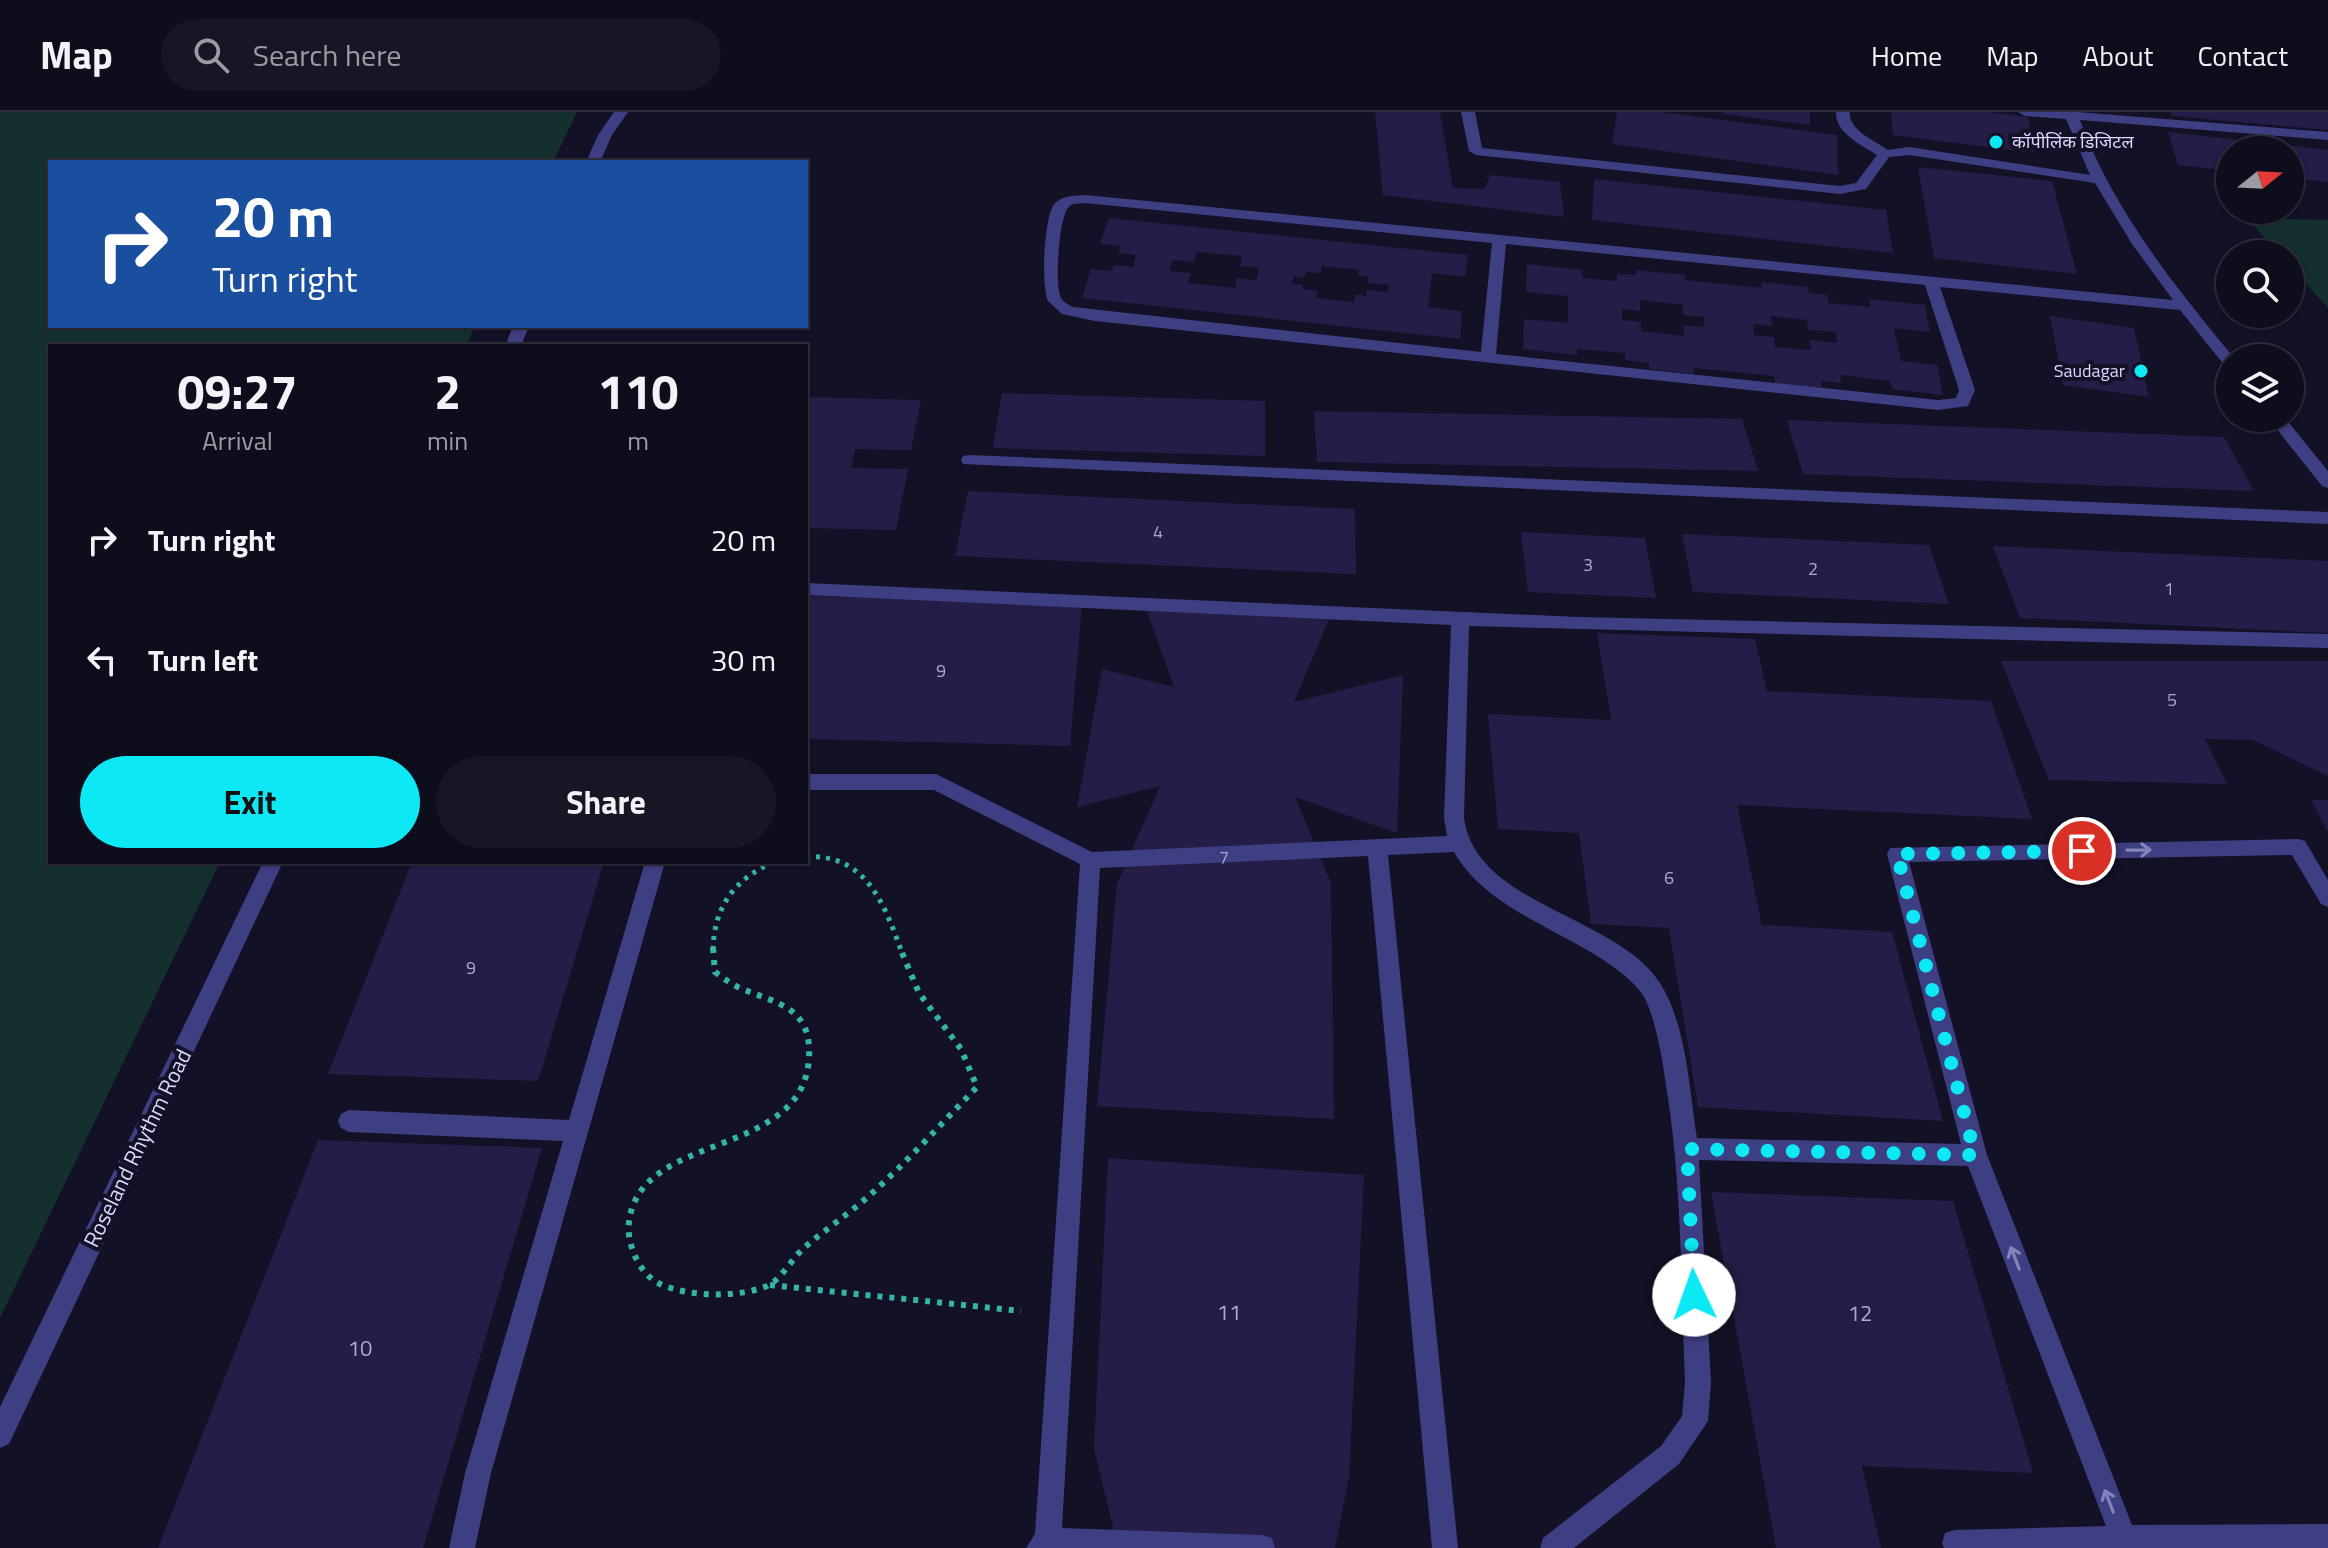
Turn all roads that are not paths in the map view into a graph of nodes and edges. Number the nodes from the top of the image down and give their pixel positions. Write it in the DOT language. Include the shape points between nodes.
graph roads {
  1 [pos="621,112"];
  2 [pos="1468,112"];
  3 [pos="1843,112"];
  4 [pos="2025,112"];
  5 [pos="2071,115"];
  6 [pos="2328,136"];
  7 [pos="1885,154"];
  8 [pos="594,160"];
  9 [pos="2099,180"];
  10 [pos="1499,240"];
  11 [pos="1931,282"];
  12 [pos="2184,306"];
  13 [pos="2216,346"];
  14 [pos="1488,359"];
  15 [pos="2287,432"];
  16 [pos="969,460"];
  17 [pos="2328,482"];
  18 [pos="2328,518"];
  19 [pos="808,589"];
  20 [pos="1460,619"];
  21 [pos="2328,641"];
  22 [pos="808,782"];
  23 [pos="1458,844"];
  24 [pos="1377,848"];
  25 [pos="1090,860"];
  26 [pos="272,864"];
  27 [pos="654,864"];
  28 [pos="2328,898"];
  29 [pos="349,1121"];
  30 [pos="578,1131"];
  31 [pos="1687,1149"];
  32 [pos="1975,1155"];
  33 [pos="0,1435"];
  34 [pos="2328,1537"];
  35 [pos="2124,1539"];
  36 [pos="1955,1543"];
  37 [pos="1043,1544"];
  38 [pos="462,1548"];
  39 [pos="1262,1548"];
  40 [pos="1445,1548"];
  41 [pos="1553,1548"];
  1 -- 8 [label="street"];
  2 -- 7 [label="street" via="1476,151 1824,189 1861,186"];
  3 -- 7 [label="street" via="1848,129"];
  4 -- 5 [label="street"];
  5 -- 6 [label="street"];
  5 -- 9 [label="street"];
  7 -- 9 [label="street" via="1909,151"];
  9 -- 12 [label="street"];
  10 -- 11 [label="street"];
  10 -- 14 [label="street"];
  10 -- 14 [label="street" via="1068,200 1059,208 1050,287 1056,303 1072,313"];
  11 -- 12 [label="street"];
  11 -- 14 [label="street" via="1967,390 1962,402 1938,405"];
  12 -- 13 [label="street"];
  15 -- 17 [label="street"];
  16 -- 18 [label="street"];
  19 -- 20 [label="street"];
  20 -- 21 [label="street"];
  20 -- 23 [label="street" via="1454,818"];
  22 -- 25 [label="street" via="936,782"];
  23 -- 24 [label="street"];
  23 -- 31 [label="street" via="1476,868 1629,964 1653,990 1664,1019"];
  24 -- 25 [label="street"];
  24 -- 40 [label="street"];
  25 -- 37 [label="street"];
  26 -- 33 [label="street, Roseland Rhythm Road"];
  27 -- 30 [label="street"];
  32 -- 28 [label="street, one-way" via="1897,854 2298,847"];
  29 -- 30 [label="street"];
  30 -- 38 [label="street" via="478,1473"];
  31 -- 32 [label="street"];
  31 -- 41 [label="street" via="1698,1382 1695,1421 1670,1455"];
  35 -- 32 [label="street, one-way"];
  34 -- 35 [label="street"];
  35 -- 36 [label="street"];
  37 -- 39 [label="street"];
}
